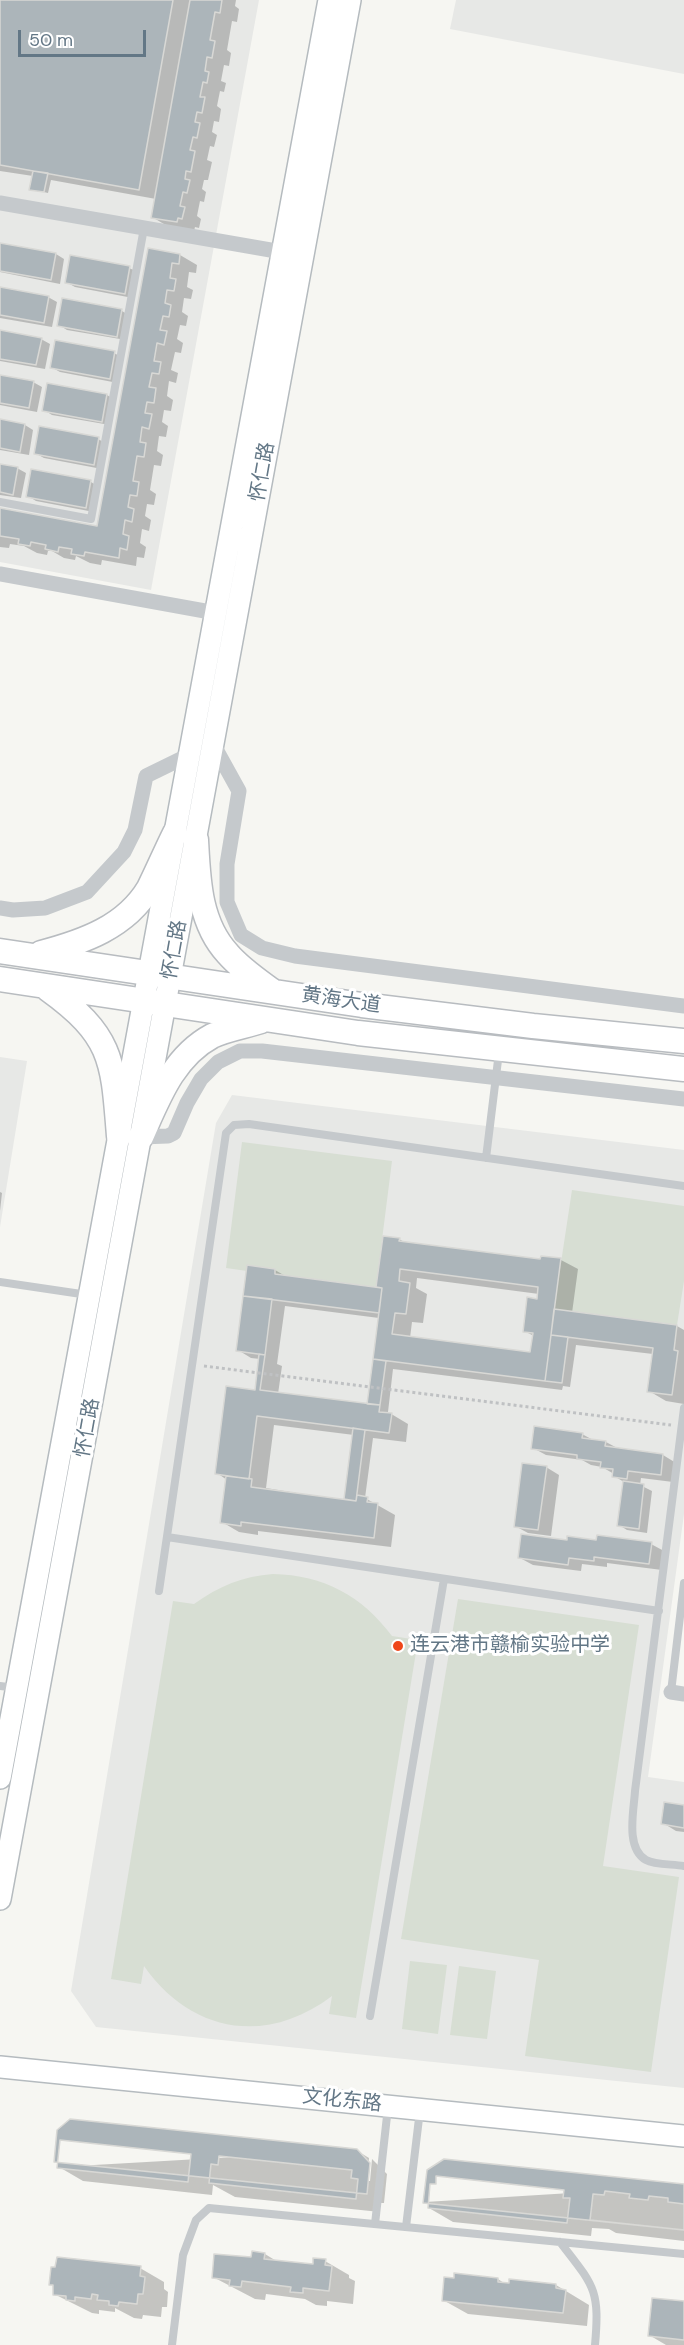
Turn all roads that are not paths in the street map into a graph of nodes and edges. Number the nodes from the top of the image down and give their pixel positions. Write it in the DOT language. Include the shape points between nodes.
graph roads {
  1 [pos="329,0"];
  2 [pos="350,0"];
  3 [pos="0,203"];
  4 [pos="144,228"];
  5 [pos="282,252"];
  6 [pos="0,502"];
  7 [pos="0,574"];
  8 [pos="216,613"];
  9 [pos="213,744"];
  10 [pos="189,755"];
  11 [pos="185,837"];
  12 [pos="0,908"];
  13 [pos="0,951"];
  14 [pos="32,956"];
  15 [pos="160,975"];
  16 [pos="0,980"];
  17 [pos="44,986"];
  18 [pos="273,991"];
  19 [pos="154,1003"];
  20 [pos="684,1006"];
  21 [pos="267,1019"];
  22 [pos="684,1041"];
  23 [pos="499,1050"];
  24 [pos="684,1069"];
  25 [pos="496,1077"];
  26 [pos="684,1099"];
  27 [pos="130,1136"];
  28 [pos="486,1158"];
  29 [pos="684,1186"];
  30 [pos="0,1282"];
  31 [pos="90,1295"];
  32 [pos="684,1408"];
  33 [pos="167,1537"];
  34 [pos="444,1579"];
  35 [pos="684,1583"];
  36 [pos="159,1592"];
  37 [pos="658,1611"];
  38 [pos="8,1687"];
  39 [pos="677,1693"];
  40 [pos="0,1778"];
  41 [pos="684,1866"];
  42 [pos="0,1899"];
  43 [pos="370,2016"];
  44 [pos="0,2067"];
  45 [pos="388,2106"];
  46 [pos="420,2109"];
  47 [pos="684,2136"];
  48 [pos="375,2224"];
  49 [pos="406,2227"];
  50 [pos="560,2242"];
  51 [pos="684,2254"];
  52 [pos="172,2345"];
  53 [pos="595,2345"];
  1 -- 5 [label="main road, 怀仁路"];
  2 -- 9 [label="main road, 怀仁路"];
  3 -- 4 [label="street"];
  4 -- 5 [label="street"];
  4 -- 6 [label="lane" via="91,519"];
  5 -- 8 [label="main road, 怀仁路"];
  7 -- 8 [label="street"];
  8 -- 10 [label="main road, 怀仁路"];
  9 -- 11 [label="main road, 怀仁路"];
  9 -- 20 [label="street" via="239,791 227,864 226,902 241,935 262,948 295,956"];
  10 -- 11 [label="main road, 怀仁路"];
  10 -- 12 [label="street" via="146,776 132,837 124,852 87,892 45,908"];
  11 -- 14 [label="main road" via="129,913 82,942"];
  11 -- 15 [label="main road, 怀仁路"];
  11 -- 18 [label="main road" via="212,932 238,965"];
  13 -- 14 [label="main road, 黄海大道"];
  14 -- 15 [label="main road, 黄海大道"];
  15 -- 18 [label="main road, 黄海大道"];
  15 -- 19 [label="main road, 怀仁路"];
  16 -- 17 [label="main road, 黄海大道"];
  17 -- 19 [label="main road, 黄海大道"];
  17 -- 27 [label="main road" via="75,1008 104,1045"];
  18 -- 22 [label="main road, 黄海大道" via="510,1023"];
  19 -- 21 [label="main road, 黄海大道"];
  19 -- 27 [label="main road, 怀仁路"];
  21 -- 23 [label="main road, 黄海大道"];
  21 -- 27 [label="main road" via="214,1035 196,1046 179,1063"];
  23 -- 24 [label="main road, 黄海大道"];
  23 -- 25 [label="lane"];
  25 -- 26 [label="street"];
  25 -- 27 [label="street" via="240,1051 218,1062 201,1079 174,1133"];
  25 -- 28 [label="lane"];
  27 -- 31 [label="main road, 怀仁路"];
  27 -- 42 [label="main road, 怀仁路"];
  28 -- 29 [label="lane"];
  28 -- 33 [label="lane" via="249,1124 234,1125 226,1133"];
  30 -- 31 [label="lane"];
  31 -- 38 [label="main road, 怀仁路"];
  32 -- 37 [label="lane"];
  33 -- 34 [label="lane"];
  33 -- 36 [label="lane"];
  34 -- 37 [label="lane"];
  34 -- 43 [label="lane"];
  35 -- 39 [label="lane"];
  37 -- 41 [label="lane" via="633,1835 638,1852 647,1860"];
  38 -- 40 [label="main road, 怀仁路"];
  44 -- 45 [label="main road, 文化东路"];
  45 -- 46 [label="main road, 文化东路"];
  45 -- 48 [label="lane"];
  46 -- 47 [label="main road, 文化东路"];
  46 -- 49 [label="lane"];
  48 -- 49 [label="lane"];
  48 -- 52 [label="lane" via="209,2208 196,2220 183,2255"];
  49 -- 50 [label="lane"];
  50 -- 51 [label="lane"];
  50 -- 53 [label="lane" via="589,2279 595,2294"];
}
